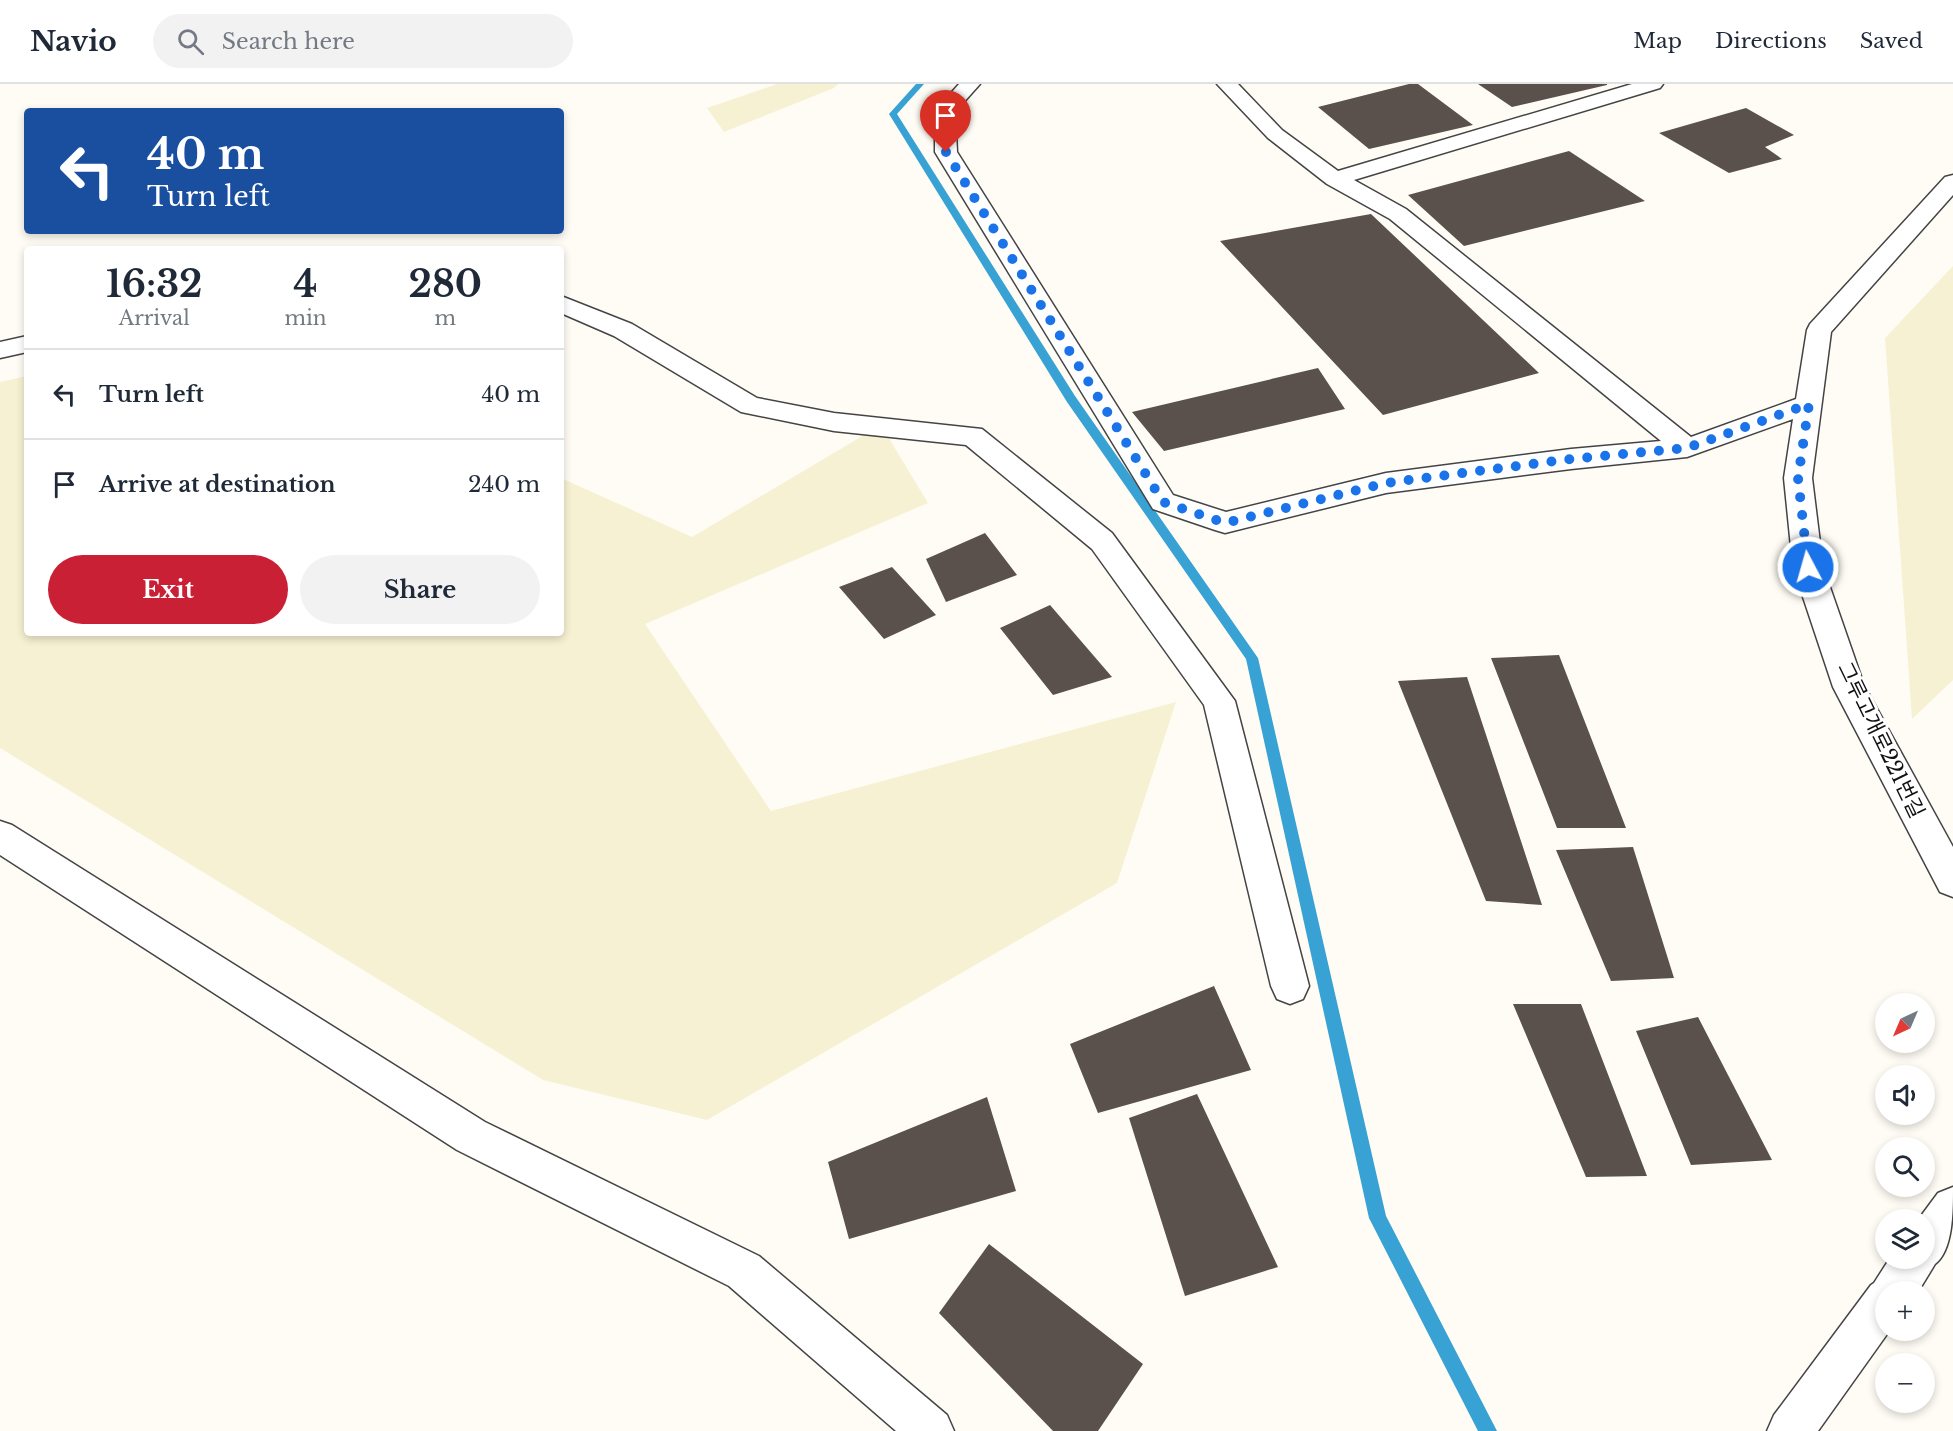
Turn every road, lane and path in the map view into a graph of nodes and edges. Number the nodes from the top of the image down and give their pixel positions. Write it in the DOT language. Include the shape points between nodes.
graph roads {
  1 [pos="970,84"];
  2 [pos="1227,84"];
  3 [pos="1653,84"];
  4 [pos="1335,179"];
  5 [pos="1953,182"];
  6 [pos="564,305"];
  7 [pos="24,345"];
  8 [pos="0,350"];
  9 [pos="1809,404"];
  10 [pos="1687,448"];
  11 [pos="0,836"];
  12 [pos="1953,881"];
  13 [pos="1290,986"];
  14 [pos="1953,1208"];
  15 [pos="1935,1232"];
  16 [pos="1875,1315"];
  17 [pos="931,1431"];
  18 [pos="1790,1431"];
  1 -- 10 [label="street" via="945,111 946,152 1163,502 1225,523 1386,483"];
  2 -- 4 [label="street" via="1275,134"];
  3 -- 4 [label="street"];
  4 -- 10 [label="street" via="1398,214"];
  5 -- 9 [label="street, 그루고개로221번길" via="1819,330"];
  6 -- 13 [label="street" via="623,330 750,406 834,422 973,436 1102,540 1219,701"];
  7 -- 8 [label="street"];
  9 -- 10 [label="street"];
  9 -- 12 [label="street, 그루고개로221번길" via="1798,478 1808,567 1850,687"];
  11 -- 17 [label="street" via="471,1136 744,1270"];
  14 -- 15 [label="street"];
  16 -- 18 [label="street"];
}
